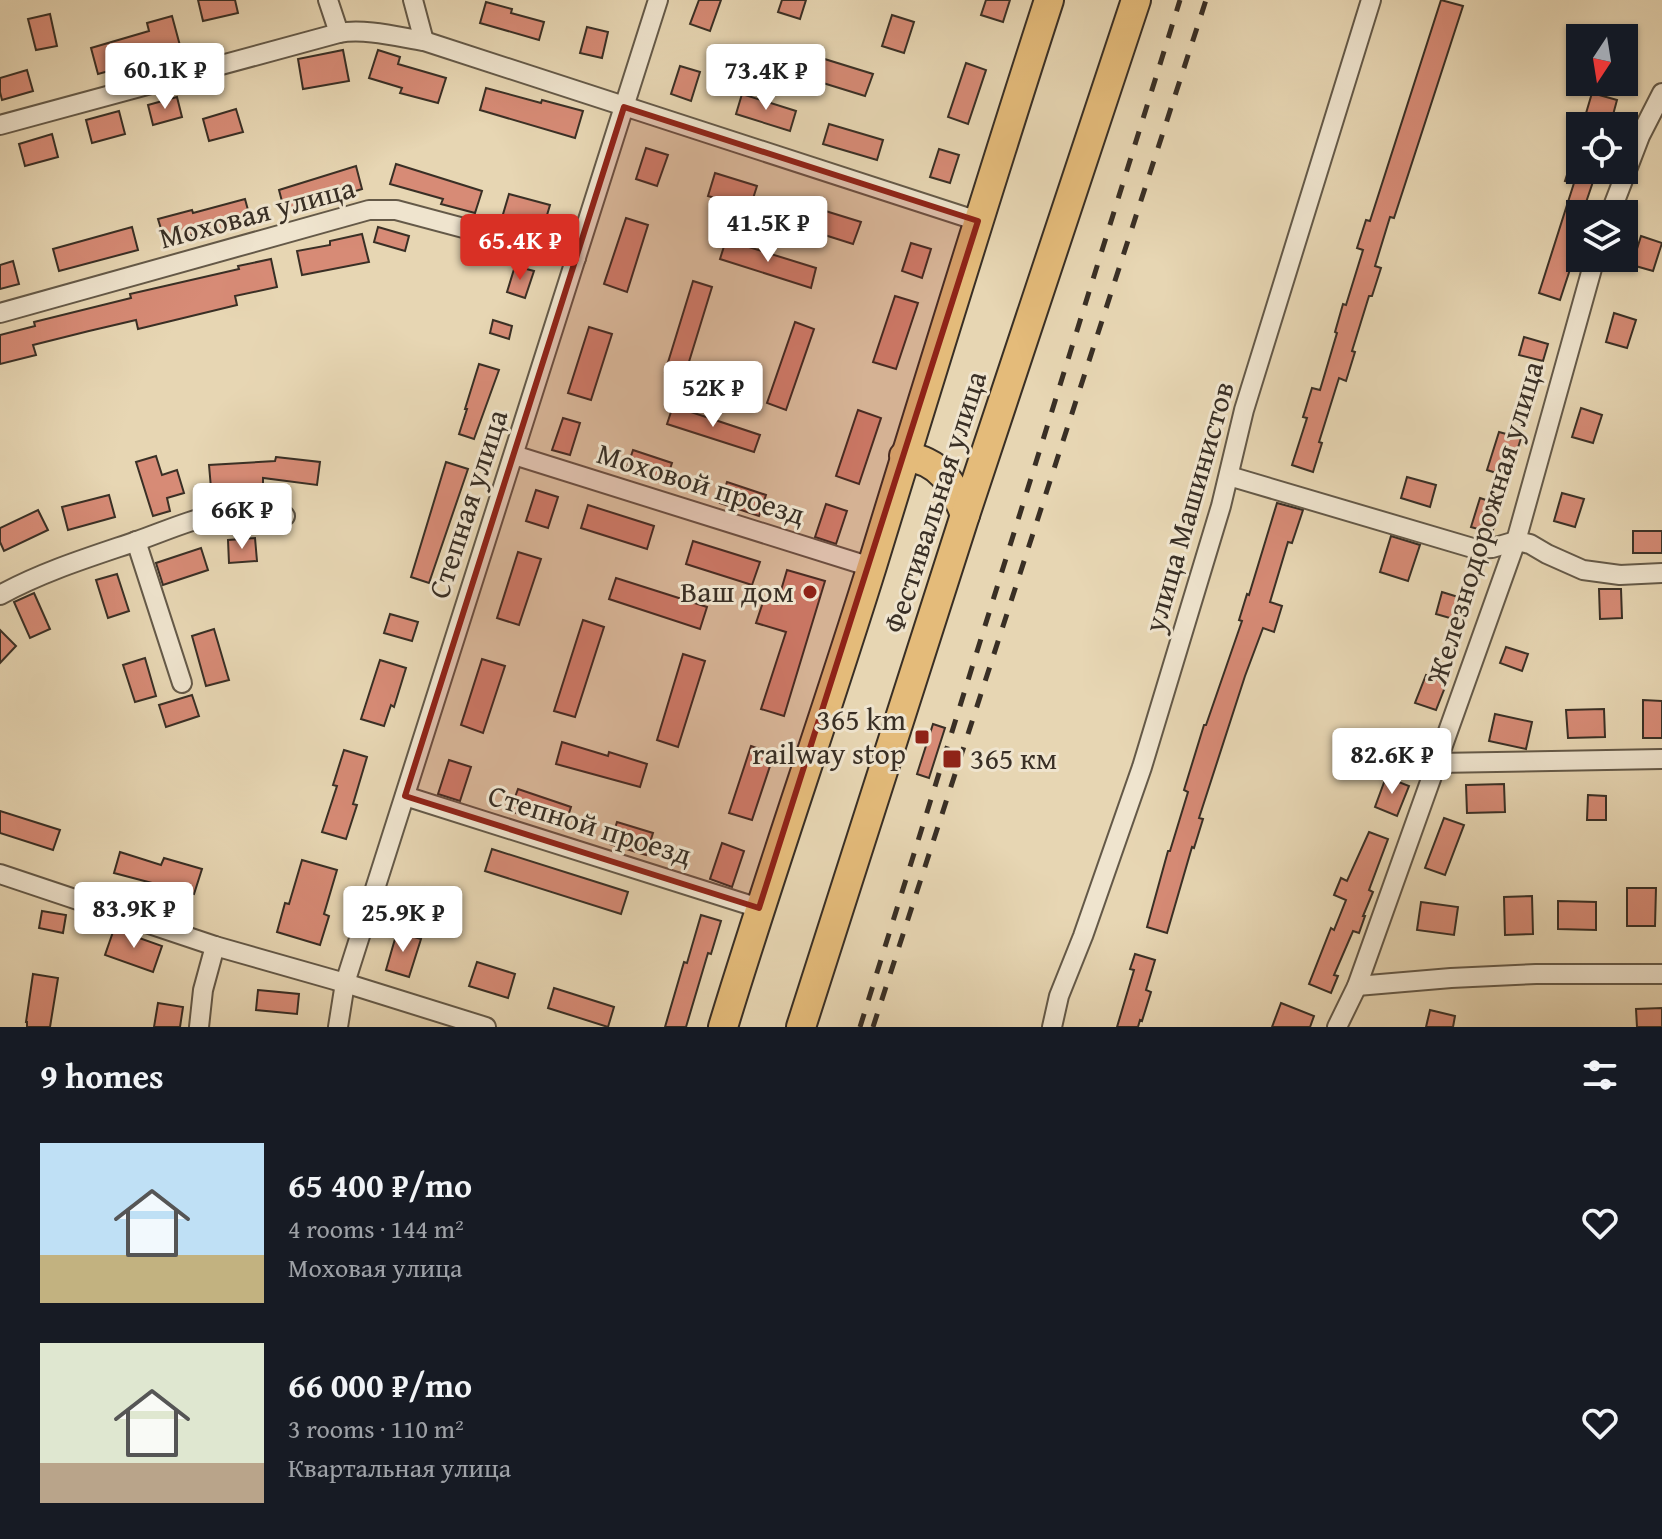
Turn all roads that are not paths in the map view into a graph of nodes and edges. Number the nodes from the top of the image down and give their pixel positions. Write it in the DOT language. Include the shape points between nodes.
graph roads {
  1 [pos="328,0"];
  2 [pos="413,0"];
  3 [pos="658,0"];
  4 [pos="1049,0"];
  5 [pos="1136,0"];
  6 [pos="1371,0"];
  7 [pos="339,33"];
  8 [pos="424,41"];
  9 [pos="1662,93"];
  10 [pos="624,107"];
  11 [pos="0,125"];
  12 [pos="1615,200"];
  13 [pos="978,221"];
  14 [pos="576,258"];
  15 [pos="1591,272"];
  16 [pos="0,313"];
  17 [pos="514,455"];
  18 [pos="904,456"];
  19 [pos="1229,476"];
  20 [pos="965,515"];
  21 [pos="285,516"];
  22 [pos="136,541"];
  23 [pos="1516,541"];
  24 [pos="871,567"];
  25 [pos="1662,573"];
  26 [pos="0,595"];
  27 [pos="182,683"];
  28 [pos="1662,759"];
  29 [pos="1437,763"];
  30 [pos="405,796"];
  31 [pos="0,874"];
  32 [pos="759,908"];
  33 [pos="215,946"];
  34 [pos="1662,974"];
  35 [pos="345,983"];
  36 [pos="1357,986"];
  37 [pos="199,1027"];
  38 [pos="338,1027"];
  39 [pos="486,1027"];
  40 [pos="723,1027"];
  41 [pos="801,1027"];
  42 [pos="1052,1027"];
  43 [pos="1337,1027"];
  1 -- 7 [label="street"];
  2 -- 8 [label="street"];
  3 -- 10 [label="street, Степная улица"];
  4 -- 13 [label="main road, Фестивальная улица"];
  5 -- 20 [label="main road, Фестивальная улица"];
  6 -- 19 [label="street, улица Машинистов" via="1244,410"];
  7 -- 8 [label="street"];
  7 -- 11 [label="street"];
  8 -- 10 [label="street"];
  9 -- 12 [label="street"];
  10 -- 13 [label="street"];
  10 -- 14 [label="street, Степная улица"];
  13 -- 18 [label="main road, Фестивальная улица"];
  14 -- 16 [label="street, Моховая улица" via="396,210 369,210"];
  14 -- 17 [label="street, Степная улица"];
  15 -- 23 [label="street, Железнодорожная улица"];
  17 -- 24 [label="street, Моховой проезд"];
  17 -- 30 [label="street, Степная улица"];
  18 -- 20 [label="main road" via="930,463 946,476"];
  18 -- 24 [label="main road, Фестивальная улица"];
  19 -- 23 [label="street" via="1476,549"];
  19 -- 42 [label="street, улица Машинистов" via="1138,779"];
  20 -- 41 [label="main road, Фестивальная улица"];
  21 -- 22 [label="street" via="226,512"];
  22 -- 26 [label="street" via="44,573"];
  22 -- 27 [label="street"];
  23 -- 25 [label="street" via="1583,570"];
  23 -- 29 [label="street, Железнодорожная улица"];
  24 -- 32 [label="main road, Фестивальная улица"];
  28 -- 29 [label="street"];
  29 -- 36 [label="street, Железнодорожная улица"];
  30 -- 32 [label="street, Степной проезд"];
  30 -- 35 [label="street, Степная улица"];
  31 -- 33 [label="street"];
  32 -- 40 [label="main road, Фестивальная улица"];
  33 -- 35 [label="street"];
  33 -- 37 [label="street"];
  34 -- 36 [label="street" via="1536,974"];
  35 -- 38 [label="street, Степная улица"];
  35 -- 39 [label="street"];
  36 -- 43 [label="street, Железнодорожная улица"];
}
